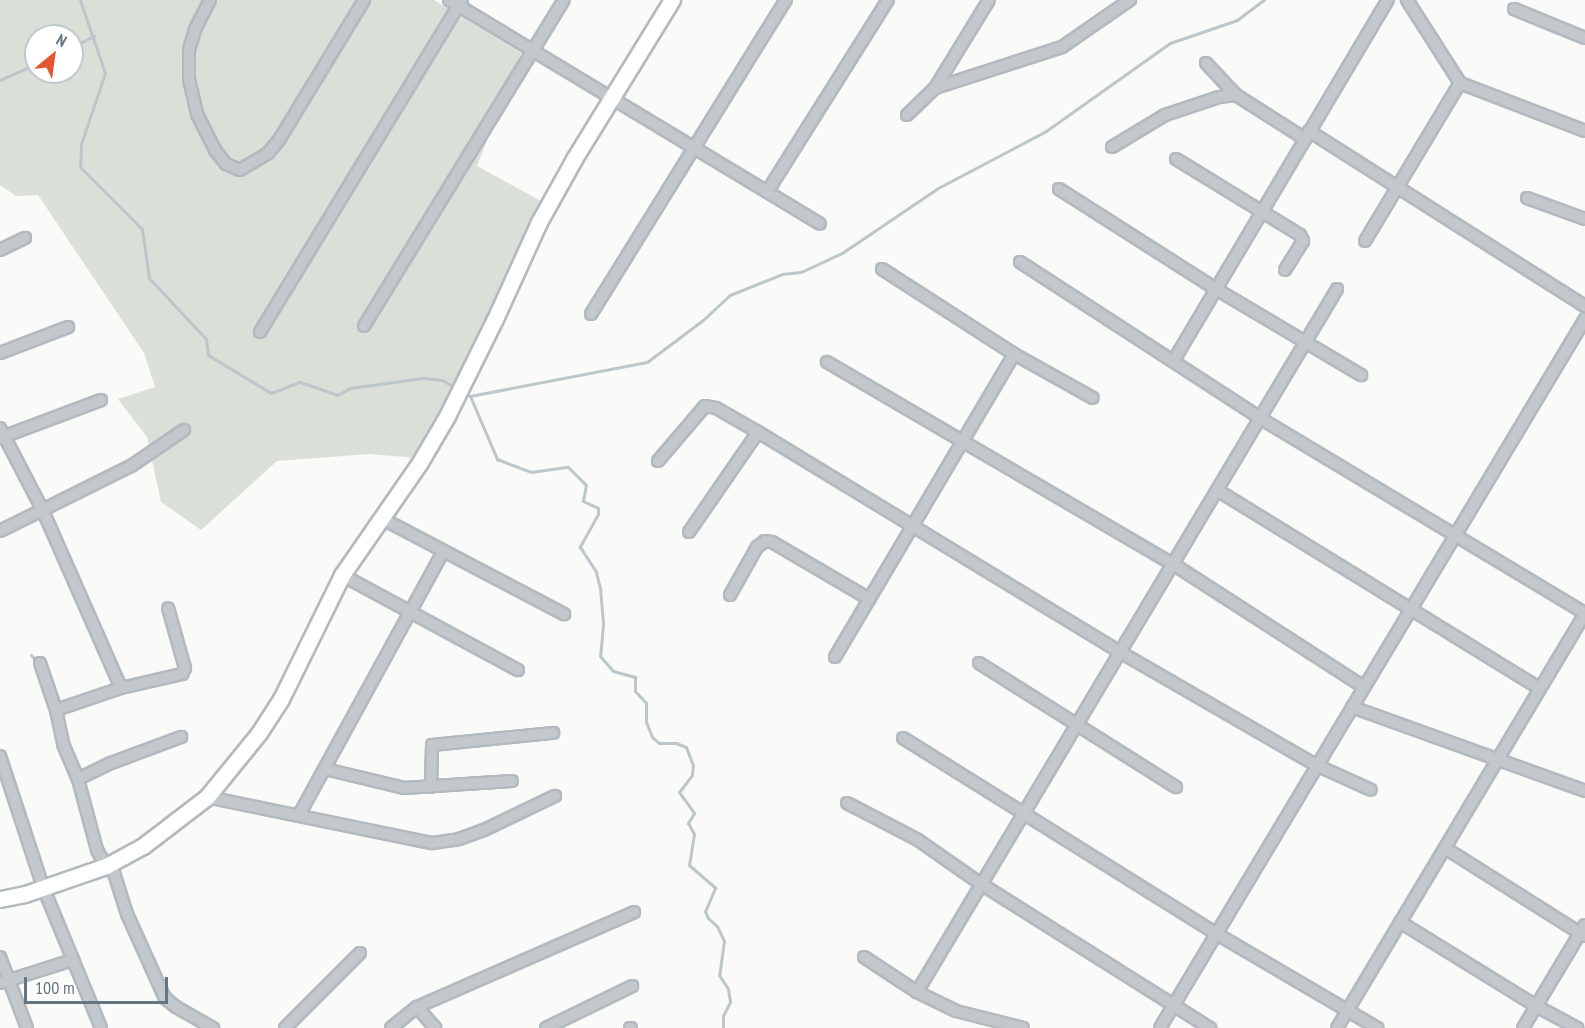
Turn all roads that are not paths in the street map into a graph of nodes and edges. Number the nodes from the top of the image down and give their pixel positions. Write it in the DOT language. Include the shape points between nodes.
graph roads {
  1 [pos="210,0"];
  2 [pos="364,0"];
  3 [pos="564,0"];
  4 [pos="672,0"];
  5 [pos="786,0"];
  6 [pos="888,0"];
  7 [pos="1130,0"];
  8 [pos="1388,0"];
  9 [pos="1407,0"];
  10 [pos="456,2"];
  11 [pos="984,2"];
  12 [pos="1514,9"];
  13 [pos="1585,38"];
  14 [pos="534,51"];
  15 [pos="1206,63"];
  16 [pos="1460,83"];
  17 [pos="935,88"];
  18 [pos="1236,94"];
  19 [pos="611,98"];
  20 [pos="907,115"];
  21 [pos="1585,131"];
  22 [pos="1307,135"];
  23 [pos="1112,147"];
  24 [pos="694,148"];
  25 [pos="1176,159"];
  26 [pos="1397,188"];
  27 [pos="1059,189"];
  28 [pos="767,192"];
  29 [pos="1527,198"];
  30 [pos="1261,213"];
  31 [pos="1585,219"];
  32 [pos="820,224"];
  33 [pos="25,238"];
  34 [pos="1365,241"];
  35 [pos="0,250"];
  36 [pos="1020,262"];
  37 [pos="882,269"];
  38 [pos="1285,270"];
  39 [pos="1216,289"];
  40 [pos="1337,290"];
  41 [pos="1585,306"];
  42 [pos="591,314"];
  43 [pos="1585,319"];
  44 [pos="364,326"];
  45 [pos="68,327"];
  46 [pos="260,332"];
  47 [pos="1306,342"];
  48 [pos="0,353"];
  49 [pos="1014,354"];
  50 [pos="1174,360"];
  51 [pos="827,362"];
  52 [pos="1361,375"];
  53 [pos="1093,398"];
  54 [pos="101,400"];
  55 [pos="1260,418"];
  56 [pos="184,430"];
  57 [pos="758,432"];
  58 [pos="2,434"];
  59 [pos="963,441"];
  60 [pos="658,460"];
  61 [pos="1217,490"];
  62 [pos="44,511"];
  63 [pos="381,518"];
  64 [pos="912,526"];
  65 [pos="0,531"];
  66 [pos="689,532"];
  67 [pos="1455,535"];
  68 [pos="443,552"];
  69 [pos="1173,564"];
  70 [pos="342,575"];
  71 [pos="730,595"];
  72 [pos="869,599"];
  73 [pos="168,608"];
  74 [pos="1410,611"];
  75 [pos="411,612"];
  76 [pos="564,614"];
  77 [pos="1585,614"];
  78 [pos="1120,652"];
  79 [pos="835,657"];
  80 [pos="40,663"];
  81 [pos="979,663"];
  82 [pos="518,670"];
  83 [pos="1364,687"];
  84 [pos="121,688"];
  85 [pos="1540,689"];
  86 [pos="1352,707"];
  87 [pos="56,710"];
  88 [pos="1076,724"];
  89 [pos="553,733"];
  90 [pos="181,737"];
  91 [pos="903,738"];
  92 [pos="0,756"];
  93 [pos="1498,759"];
  94 [pos="1316,765"];
  95 [pos="325,769"];
  96 [pos="78,779"];
  97 [pos="512,780"];
  98 [pos="431,787"];
  99 [pos="1176,787"];
  100 [pos="1371,790"];
  101 [pos="1585,791"];
  102 [pos="555,796"];
  103 [pos="207,797"];
  104 [pos="847,803"];
  105 [pos="1023,814"];
  106 [pos="299,815"];
  107 [pos="1445,848"];
  108 [pos="106,866"];
  109 [pos="981,884"];
  110 [pos="43,887"];
  111 [pos="0,899"];
  112 [pos="634,912"];
  113 [pos="1400,922"];
  114 [pos="1583,931"];
  115 [pos="1217,934"];
  116 [pos="360,953"];
  117 [pos="0,957"];
  118 [pos="864,957"];
  119 [pos="73,960"];
  120 [pos="4,981"];
  121 [pos="632,986"];
  122 [pos="917,992"];
  123 [pos="1173,1006"];
  124 [pos="1536,1006"];
  125 [pos="417,1007"];
  126 [pos="1347,1012"];
  127 [pos="27,1028"];
  128 [pos="101,1028"];
  129 [pos="213,1028"];
  130 [pos="285,1028"];
  131 [pos="391,1028"];
  132 [pos="435,1028"];
  133 [pos="546,1028"];
  134 [pos="1023,1028"];
  135 [pos="1160,1028"];
  136 [pos="1210,1028"];
  137 [pos="1337,1028"];
  138 [pos="1377,1028"];
  139 [pos="1523,1028"];
  140 [pos="1577,1028"];
  1 -- 2 [label="street" via="189,50 189,79 197,114 215,150 226,164 240,170 268,153 279,140"];
  3 -- 14 [label="street"];
  4 -- 19 [label="street"];
  5 -- 24 [label="street"];
  6 -- 28 [label="street"];
  7 -- 17 [label="street" via="1062,47"];
  8 -- 22 [label="street"];
  9 -- 16 [label="street"];
  10 -- 14 [label="street"];
  10 -- 46 [label="street"];
  11 -- 17 [label="street"];
  12 -- 13 [label="street"];
  14 -- 19 [label="street"];
  14 -- 44 [label="street"];
  15 -- 18 [label="street"];
  16 -- 21 [label="street"];
  16 -- 26 [label="street"];
  17 -- 20 [label="street"];
  18 -- 22 [label="street"];
  18 -- 23 [label="street" via="1165,115"];
  19 -- 24 [label="street"];
  19 -- 63 [label="street" via="539,222 447,416"];
  22 -- 26 [label="street"];
  22 -- 30 [label="street"];
  24 -- 28 [label="street"];
  24 -- 42 [label="street"];
  25 -- 30 [label="street"];
  26 -- 34 [label="street"];
  26 -- 41 [label="street"];
  27 -- 39 [label="street"];
  28 -- 32 [label="street"];
  29 -- 31 [label="street"];
  30 -- 38 [label="street" via="1300,235 1303,241"];
  30 -- 39 [label="street"];
  33 -- 35 [label="street"];
  36 -- 50 [label="street"];
  37 -- 49 [label="street"];
  39 -- 47 [label="street"];
  39 -- 50 [label="street"];
  40 -- 47 [label="street"];
  43 -- 67 [label="street"];
  45 -- 48 [label="street"];
  47 -- 52 [label="street"];
  47 -- 55 [label="street"];
  49 -- 53 [label="street"];
  49 -- 59 [label="street"];
  50 -- 55 [label="street"];
  51 -- 59 [label="street"];
  54 -- 58 [label="street"];
  55 -- 61 [label="street"];
  55 -- 67 [label="street"];
  56 -- 62 [label="street" via="131,466"];
  57 -- 60 [label="street" via="716,408 705,406"];
  57 -- 64 [label="street"];
  57 -- 66 [label="street"];
  58 -- 62 [label="street"];
  59 -- 64 [label="street"];
  59 -- 69 [label="street"];
  61 -- 69 [label="street"];
  61 -- 74 [label="street"];
  62 -- 65 [label="street"];
  62 -- 84 [label="street"];
  63 -- 68 [label="street"];
  63 -- 70 [label="street"];
  64 -- 72 [label="street"];
  64 -- 78 [label="street"];
  67 -- 74 [label="street"];
  67 -- 77 [label="street"];
  68 -- 75 [label="street"];
  68 -- 76 [label="street"];
  69 -- 78 [label="street"];
  69 -- 83 [label="street"];
  70 -- 75 [label="street"];
  70 -- 103 [label="street" via="271,718"];
  71 -- 72 [label="street" via="757,547 765,541"];
  72 -- 79 [label="street"];
  73 -- 84 [label="street" via="184,672"];
  74 -- 83 [label="street"];
  74 -- 85 [label="street"];
  75 -- 82 [label="street"];
  75 -- 95 [label="street"];
  77 -- 85 [label="street"];
  78 -- 88 [label="street"];
  78 -- 94 [label="street"];
  80 -- 87 [label="street"];
  81 -- 88 [label="street"];
  83 -- 86 [label="street"];
  84 -- 87 [label="street"];
  85 -- 93 [label="street"];
  86 -- 93 [label="street"];
  86 -- 94 [label="street"];
  87 -- 96 [label="street" via="63,744"];
  88 -- 99 [label="street"];
  88 -- 105 [label="street"];
  89 -- 98 [label="street" via="432,745"];
  90 -- 96 [label="street"];
  91 -- 105 [label="street"];
  92 -- 110 [label="street"];
  93 -- 101 [label="street"];
  93 -- 107 [label="street"];
  94 -- 100 [label="street"];
  94 -- 115 [label="street"];
  95 -- 98 [label="street" via="394,786"];
  95 -- 106 [label="street"];
  96 -- 108 [label="street" via="97,850"];
  97 -- 98 [label="street"];
  102 -- 106 [label="street" via="447,843"];
  103 -- 106 [label="street"];
  103 -- 108 [label="street" via="143,846"];
  104 -- 109 [label="street" via="897,827"];
  105 -- 109 [label="street"];
  105 -- 115 [label="street"];
  107 -- 113 [label="street"];
  107 -- 114 [label="street"];
  108 -- 110 [label="street"];
  108 -- 129 [label="street" via="114,873 127,914 165,998"];
  109 -- 122 [label="street"];
  109 -- 123 [label="street"];
  110 -- 111 [label="street"];
  110 -- 119 [label="street"];
  112 -- 125 [label="street"];
  113 -- 124 [label="street"];
  113 -- 126 [label="street"];
  114 -- 124 [label="street"];
  115 -- 123 [label="street"];
  115 -- 126 [label="street"];
  116 -- 130 [label="street"];
  117 -- 120 [label="street"];
  118 -- 122 [label="street"];
  119 -- 120 [label="street"];
  119 -- 128 [label="street"];
  120 -- 127 [label="street"];
  121 -- 133 [label="street"];
  122 -- 134 [label="street" via="956,1011"];
  123 -- 135 [label="street"];
  123 -- 136 [label="street"];
  124 -- 139 [label="street"];
  124 -- 140 [label="street"];
  125 -- 131 [label="street"];
  125 -- 132 [label="street"];
  126 -- 137 [label="street"];
  126 -- 138 [label="street"];
}
